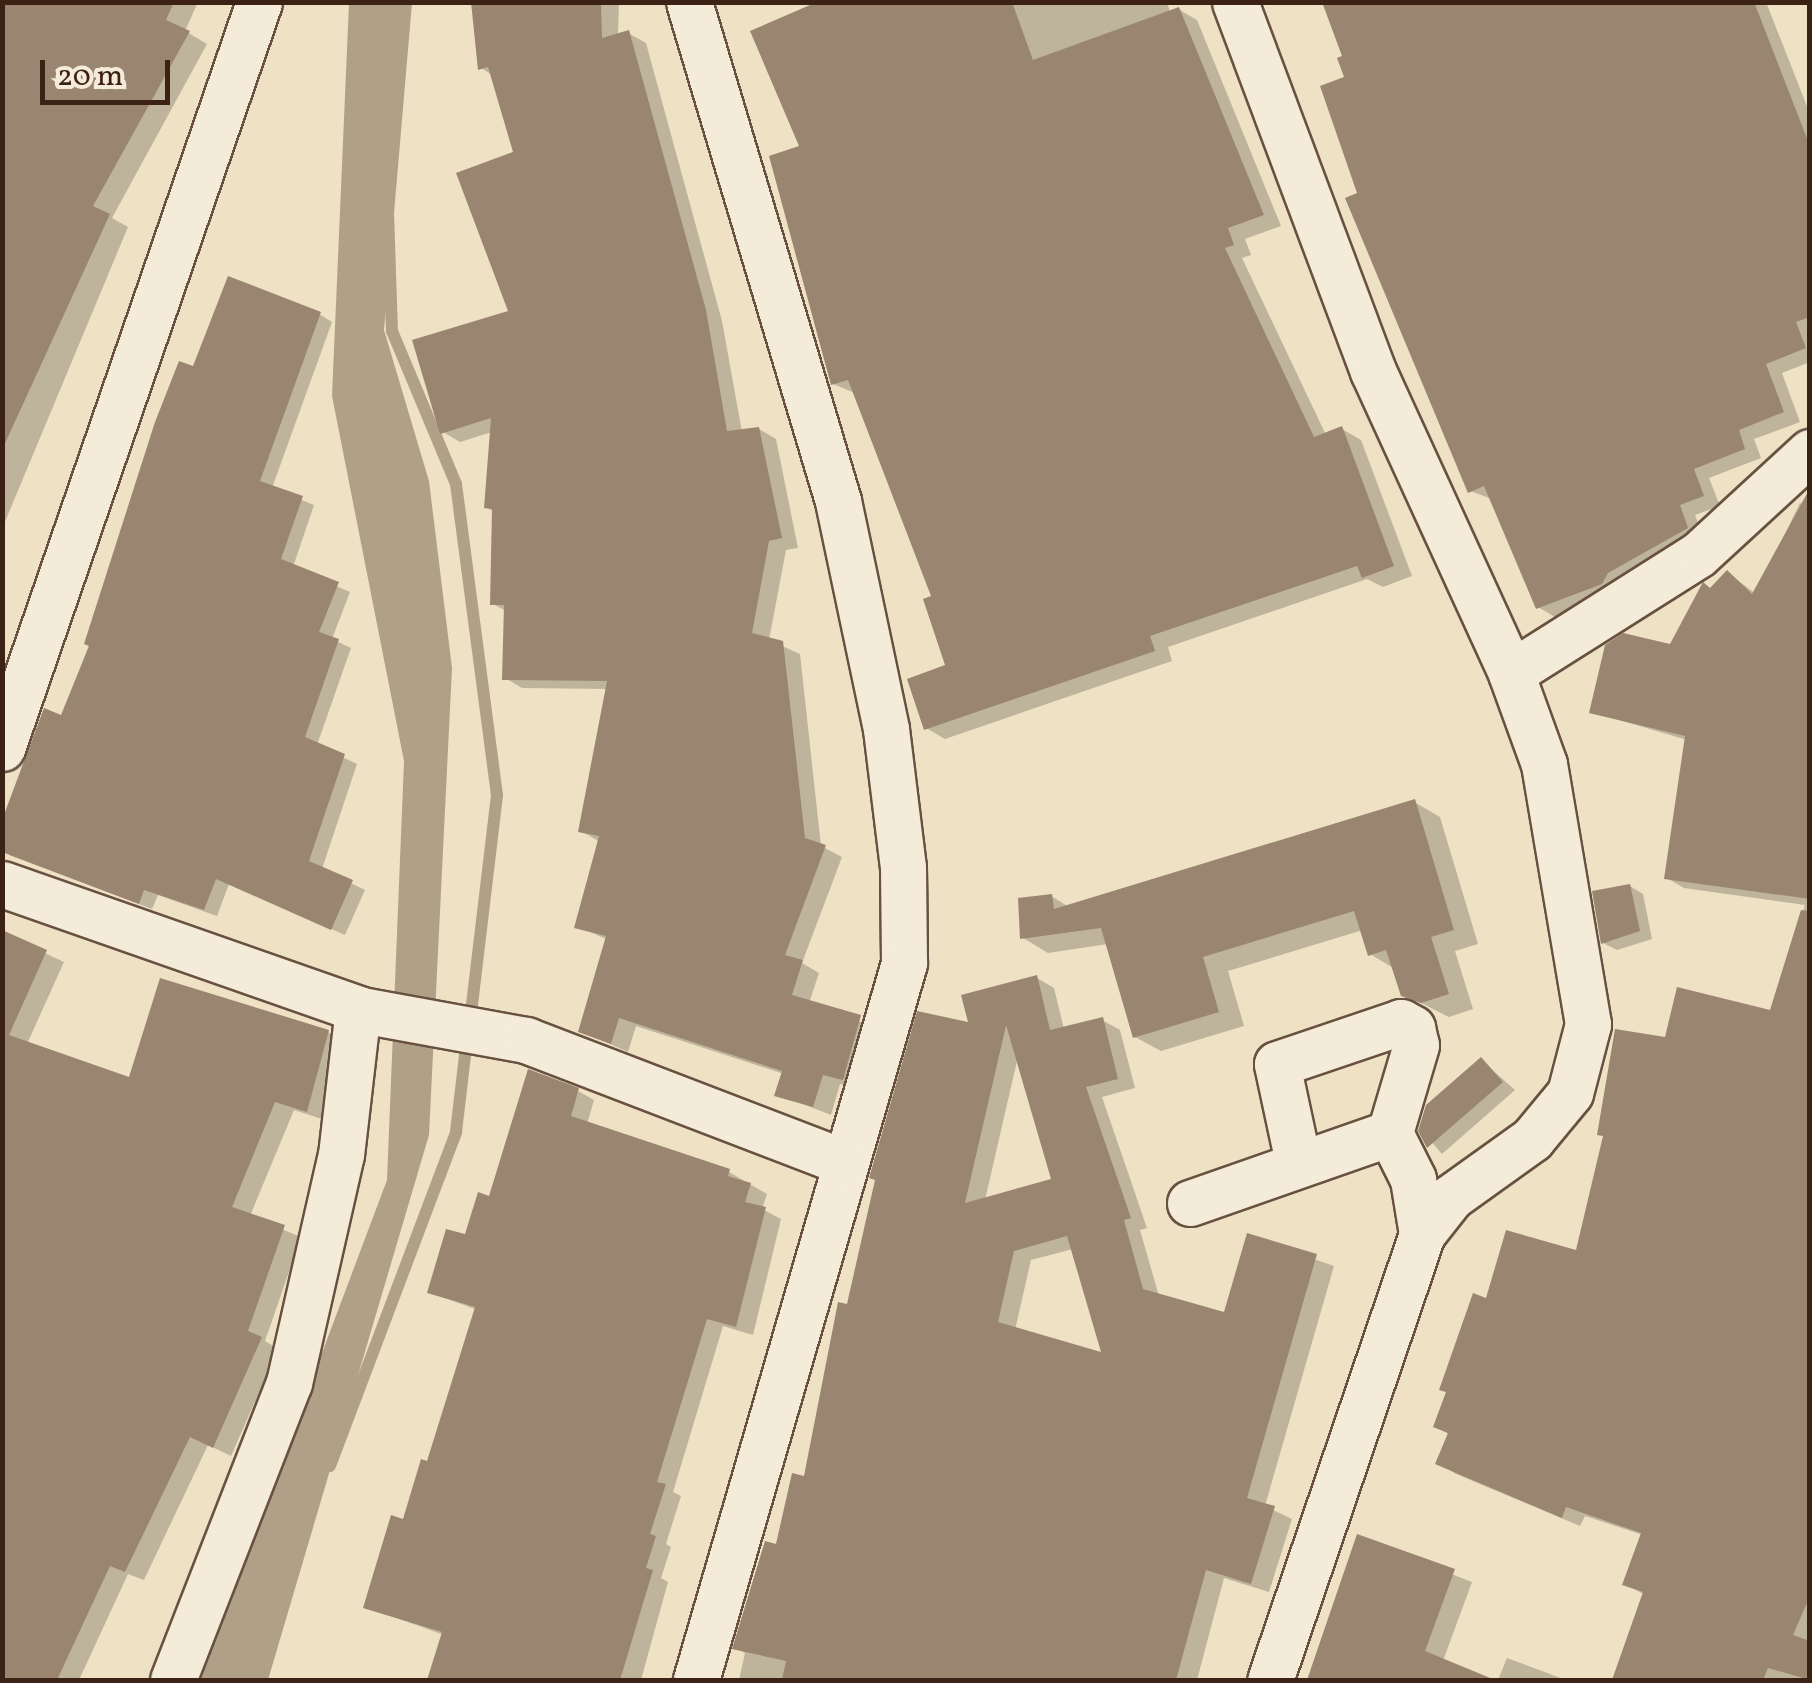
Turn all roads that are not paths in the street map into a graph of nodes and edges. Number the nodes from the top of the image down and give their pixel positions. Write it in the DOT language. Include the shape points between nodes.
graph roads {
  1 [pos="258,2"];
  2 [pos="689,2"];
  3 [pos="1234,2"];
  4 [pos="1810,452"];
  5 [pos="1511,674"];
  6 [pos="2,748"];
  7 [pos="2,884"];
  8 [pos="360,1009"];
  9 [pos="1390,1132"];
  10 [pos="844,1162"];
  11 [pos="1298,1162"];
  12 [pos="1190,1203"];
  13 [pos="1422,1234"];
  14 [pos="173,1680"];
  15 [pos="696,1680"];
  16 [pos="1270,1680"];
  1 -- 6 [label="street" via="166,288"];
  2 -- 10 [label="street" via="838,501 886,728 903,867 904,963"];
  3 -- 5 [label="street" via="1374,371"];
  4 -- 5 [label="street" via="1699,554"];
  5 -- 13 [label="street" via="1544,764 1588,1024 1570,1093 1532,1139 1451,1197"];
  7 -- 8 [label="street"];
  8 -- 10 [label="street" via="526,1040"];
  8 -- 14 [label="street" via="342,1155 289,1382"];
  9 -- 11 [label="street"];
  9 -- 11 [label="street" via="1416,1045 1412,1028 1401,1022 1277,1064"];
  9 -- 13 [label="street" via="1413,1179"];
  10 -- 15 [label="street"];
  11 -- 12 [label="street"];
  13 -- 16 [label="street"];
}
